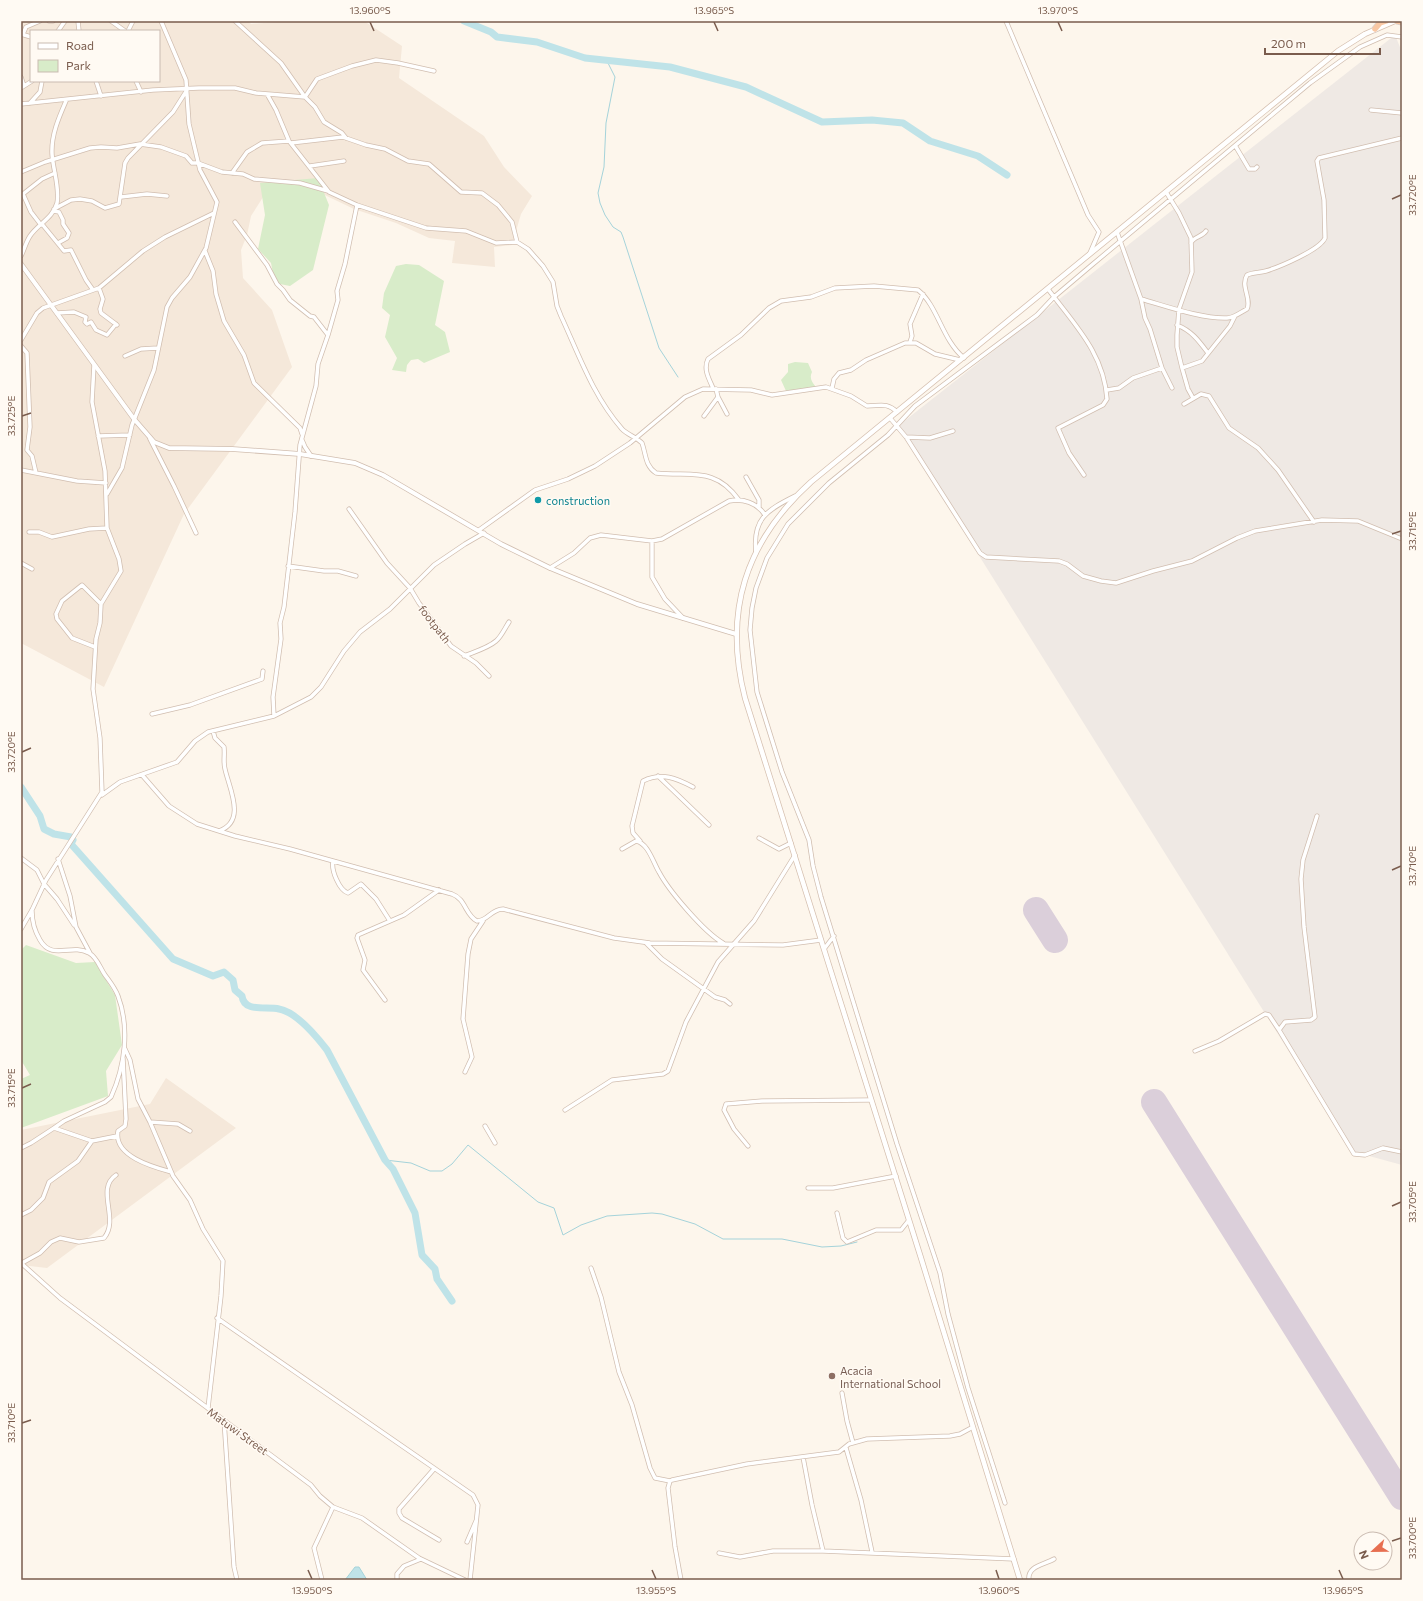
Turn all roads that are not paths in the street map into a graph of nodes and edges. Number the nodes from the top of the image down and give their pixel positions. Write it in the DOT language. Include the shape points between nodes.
graph roads {
  1 [pos="40,21"];
  2 [pos="49,21"];
  3 [pos="53,21"];
  4 [pos="64,21"];
  5 [pos="111,21"];
  6 [pos="133,21"];
  7 [pos="161,21"];
  8 [pos="235,21"];
  9 [pos="1006,21"];
  10 [pos="1386,21"];
  11 [pos="1396,21"];
  12 [pos="34,22"];
  13 [pos="1402,22"];
  14 [pos="1375,29"];
  15 [pos="59,30"];
  16 [pos="124,30"];
  17 [pos="127,30"];
  18 [pos="22,34"];
  19 [pos="1402,36"];
  20 [pos="434,71"];
  21 [pos="21,77"];
  22 [pos="42,82"];
  23 [pos="96,82"];
  24 [pos="136,82"];
  25 [pos="22,87"];
  26 [pos="188,89"];
  27 [pos="141,92"];
  28 [pos="267,94"];
  29 [pos="101,96"];
  30 [pos="305,97"];
  31 [pos="66,100"];
  32 [pos="29,103"];
  33 [pos="21,104"];
  34 [pos="1371,110"];
  35 [pos="1402,113"];
  36 [pos="346,138"];
  37 [pos="1402,138"];
  38 [pos="290,142"];
  39 [pos="140,144"];
  40 [pos="1236,147"];
  41 [pos="53,159"];
  42 [pos="344,161"];
  43 [pos="198,163"];
  44 [pos="310,166"];
  45 [pos="1257,167"];
  46 [pos="22,170"];
  47 [pos="55,173"];
  48 [pos="232,173"];
  49 [pos="329,192"];
  50 [pos="1166,192"];
  51 [pos="168,196"];
  52 [pos="121,197"];
  53 [pos="1171,200"];
  54 [pos="357,205"];
  55 [pos="54,210"];
  56 [pos="214,213"];
  57 [pos="235,222"];
  58 [pos="41,225"];
  59 [pos="1206,231"];
  60 [pos="1117,232"];
  61 [pos="1100,234"];
  62 [pos="1121,241"];
  63 [pos="517,242"];
  64 [pos="1106,242"];
  65 [pos="58,243"];
  66 [pos="1191,244"];
  67 [pos="206,248"];
  68 [pos="21,256"];
  69 [pos="1089,256"];
  70 [pos="21,264"];
  71 [pos="99,288"];
  72 [pos="1048,289"];
  73 [pos="93,290"];
  74 [pos="923,294"];
  75 [pos="1054,297"];
  76 [pos="1141,299"];
  77 [pos="51,304"];
  78 [pos="1179,309"];
  79 [pos="57,313"];
  80 [pos="1235,316"];
  81 [pos="1177,325"];
  82 [pos="328,335"];
  83 [pos="21,340"];
  84 [pos="910,342"];
  85 [pos="21,346"];
  86 [pos="158,348"];
  87 [pos="1208,353"];
  88 [pos="124,356"];
  89 [pos="962,359"];
  90 [pos="94,365"];
  91 [pos="1162,368"];
  92 [pos="1182,368"];
  93 [pos="714,388"];
  94 [pos="832,388"];
  95 [pos="1172,388"];
  96 [pos="1106,390"];
  97 [pos="718,397"];
  98 [pos="1193,398"];
  99 [pos="1184,404"];
  100 [pos="897,412"];
  101 [pos="727,414"];
  102 [pos="704,416"];
  103 [pos="890,418"];
  104 [pos="134,419"];
  105 [pos="898,426"];
  106 [pos="953,431"];
  107 [pos="130,435"];
  108 [pos="98,436"];
  109 [pos="302,437"];
  110 [pos="906,437"];
  111 [pos="150,438"];
  112 [pos="636,438"];
  113 [pos="300,454"];
  114 [pos="311,456"];
  115 [pos="21,470"];
  116 [pos="36,473"];
  117 [pos="1084,476"];
  118 [pos="746,477"];
  119 [pos="106,483"];
  120 [pos="107,494"];
  121 [pos="795,496"];
  122 [pos="738,500"];
  123 [pos="759,507"];
  124 [pos="349,509"];
  125 [pos="765,515"];
  126 [pos="1314,522"];
  127 [pos="107,528"];
  128 [pos="479,530"];
  129 [pos="29,532"];
  130 [pos="196,533"];
  131 [pos="484,533"];
  132 [pos="1402,538"];
  133 [pos="652,541"];
  134 [pos="756,553"];
  135 [pos="21,563"];
  136 [pos="288,566"];
  137 [pos="550,568"];
  138 [pos="32,569"];
  139 [pos="356,576"];
  140 [pos="410,588"];
  141 [pos="101,604"];
  142 [pos="686,620"];
  143 [pos="508,622"];
  144 [pos="736,634"];
  145 [pos="95,647"];
  146 [pos="464,656"];
  147 [pos="263,671"];
  148 [pos="489,676"];
  149 [pos="152,714"];
  150 [pos="274,716"];
  151 [pos="213,731"];
  152 [pos="142,775"];
  153 [pos="658,776"];
  154 [pos="693,787"];
  155 [pos="101,796"];
  156 [pos="1317,816"];
  157 [pos="709,825"];
  158 [pos="218,831"];
  159 [pos="759,838"];
  160 [pos="640,842"];
  161 [pos="791,843"];
  162 [pos="622,849"];
  163 [pos="795,856"];
  164 [pos="21,858"];
  165 [pos="58,859"];
  166 [pos="332,861"];
  167 [pos="44,884"];
  168 [pos="439,890"];
  169 [pos="32,910"];
  170 [pos="484,920"];
  171 [pos="390,921"];
  172 [pos="76,927"];
  173 [pos="21,929"];
  174 [pos="834,936"];
  175 [pos="821,940"];
  176 [pos="646,942"];
  177 [pos="723,944"];
  178 [pos="732,945"];
  179 [pos="824,949"];
  180 [pos="90,954"];
  181 [pos="704,990"];
  182 [pos="385,1000"];
  183 [pos="730,1004"];
  184 [pos="1279,1030"];
  185 [pos="125,1049"];
  186 [pos="1195,1051"];
  187 [pos="123,1055"];
  188 [pos="465,1072"];
  189 [pos="871,1100"];
  190 [pos="565,1110"];
  191 [pos="150,1122"];
  192 [pos="484,1126"];
  193 [pos="54,1128"];
  194 [pos="190,1131"];
  195 [pos="117,1136"];
  196 [pos="92,1141"];
  197 [pos="495,1143"];
  198 [pos="748,1146"];
  199 [pos="21,1148"];
  200 [pos="1402,1152"];
  201 [pos="171,1172"];
  202 [pos="116,1175"];
  203 [pos="896,1176"];
  204 [pos="808,1188"];
  205 [pos="837,1213"];
  206 [pos="21,1215"];
  207 [pos="910,1220"];
  208 [pos="21,1263"];
  209 [pos="591,1268"];
  210 [pos="218,1318"];
  211 [pos="842,1393"];
  212 [pos="208,1408"];
  213 [pos="224,1420"];
  214 [pos="973,1428"];
  215 [pos="853,1443"];
  216 [pos="846,1448"];
  217 [pos="803,1457"];
  218 [pos="434,1469"];
  219 [pos="670,1481"];
  220 [pos="1004,1504"];
  221 [pos="334,1507"];
  222 [pos="478,1518"];
  223 [pos="439,1540"];
  224 [pos="467,1542"];
  225 [pos="823,1551"];
  226 [pos="872,1552"];
  227 [pos="719,1553"];
  228 [pos="421,1559"];
  229 [pos="1014,1559"];
  230 [pos="1054,1559"];
  231 [pos="237,1580"];
  232 [pos="322,1580"];
  233 [pos="397,1580"];
  234 [pos="466,1580"];
  235 [pos="470,1580"];
  236 [pos="681,1580"];
  237 [pos="1020,1580"];
  238 [pos="1029,1580"];
  1 -- 12 [label="street"];
  2 -- 3 [label="street"];
  4 -- 15 [label="street"];
  5 -- 16 [label="street"];
  6 -- 17 [label="street"];
  7 -- 26 [label="street" via="185,76"];
  8 -- 30 [label="street" via="280,63"];
  9 -- 61 [label="street" via="1088,215"];
  10 -- 14 [label="highway"];
  11 -- 13 [label="highway"];
  11 -- 14 [label="main road"];
  12 -- 18 [label="street" via="26,27"];
  14 -- 50 [label="main road" via="1338,51"];
  19 -- 53 [label="street" via="1387,35 1360,47 1310,83"];
  20 -- 30 [label="street" via="376,60 352,66 317,80"];
  21 -- 25 [label="street"];
  22 -- 32 [label="street" via="38,96"];
  23 -- 29 [label="street"];
  24 -- 27 [label="street"];
  26 -- 27 [label="street"];
  26 -- 28 [label="street" via="235,88"];
  26 -- 39 [label="street" via="173,112"];
  26 -- 43 [label="street" via="189,124"];
  27 -- 29 [label="street"];
  28 -- 30 [label="street"];
  28 -- 38 [label="street"];
  29 -- 31 [label="street"];
  30 -- 36 [label="street" via="312,102 324,122"];
  31 -- 32 [label="street"];
  31 -- 41 [label="street" via="53,142"];
  32 -- 33 [label="street"];
  34 -- 35 [label="street"];
  36 -- 38 [label="street"];
  36 -- 63 [label="street" via="392,151 408,160 429,164 461,192 485,194 512,222"];
  37 -- 80 [label="street" via="1319,158 1317,161 1324,200 1323,242 1303,255 1265,272 1247,275 1245,291 1248,307"];
  38 -- 44 [label="street"];
  38 -- 48 [label="street" via="262,143 247,152"];
  39 -- 41 [label="street" via="117,148 96,147"];
  39 -- 43 [label="street" via="160,147 186,156 192,163"];
  39 -- 52 [label="street" via="125,163 120,186"];
  40 -- 45 [label="street" via="1249,169"];
  41 -- 46 [label="street"];
  41 -- 47 [label="street"];
  42 -- 44 [label="street"];
  43 -- 48 [label="street"];
  43 -- 56 [label="street" via="202,177 217,202"];
  44 -- 49 [label="street"];
  47 -- 55 [label="street" via="58,194"];
  47 -- 58 [label="street" via="42,178 23,194 31,212"];
  48 -- 49 [label="street" via="260,180 300,182"];
  49 -- 54 [label="street"];
  50 -- 53 [label="street"];
  50 -- 60 [label="main road"];
  51 -- 52 [label="street" via="147,194"];
  52 -- 55 [label="street" via="119,204 108,208 92,201 76,199"];
  53 -- 62 [label="street"];
  53 -- 66 [label="street" via="1190,235"];
  54 -- 63 [label="street" via="426,228 466,231 496,243"];
  54 -- 82 [label="street" via="337,291 338,300"];
  55 -- 58 [label="street"];
  55 -- 65 [label="street" via="59,212 69,233 67,238"];
  56 -- 67 [label="street"];
  56 -- 71 [label="street" via="143,251"];
  57 -- 82 [label="street" via="267,265 275,283 290,300 314,317"];
  58 -- 65 [label="street"];
  58 -- 68 [label="street" via="30,236"];
  59 -- 66 [label="street" via="1203,236 1194,238"];
  60 -- 62 [label="street"];
  60 -- 64 [label="main road"];
  61 -- 64 [label="street"];
  61 -- 69 [label="street"];
  62 -- 75 [label="street"];
  62 -- 76 [label="street"];
  63 -- 112 [label="street" via="537,258 553,282 557,306 590,383 616,421 628,434"];
  64 -- 69 [label="main road"];
  65 -- 73 [label="street" via="64,251 72,250"];
  66 -- 78 [label="street" via="1192,272"];
  67 -- 86 [label="street" via="167,307"];
  67 -- 109 [label="street" via="224,321 244,355 254,383 300,428"];
  69 -- 72 [label="main road"];
  70 -- 77 [label="street"];
  71 -- 73 [label="street"];
  71 -- 79 [label="street" via="103,299 101,313 116,325 108,335 96,330 91,322 87,324 86,317 78,313"];
  72 -- 75 [label="street"];
  72 -- 89 [label="main road"];
  73 -- 77 [label="street"];
  74 -- 84 [label="street" via="910,324"];
  74 -- 89 [label="street" via="951,345"];
  74 -- 93 [label="street" via="916,289 894,286 850,287 834,288 810,297 777,302 741,335 708,359 706,372"];
  75 -- 96 [label="street" via="1096,354"];
  75 -- 105 [label="street" via="1036,316 915,406"];
  76 -- 78 [label="street"];
  76 -- 91 [label="street"];
  77 -- 79 [label="street"];
  77 -- 83 [label="street" via="37,313"];
  78 -- 80 [label="street" via="1202,316"];
  78 -- 81 [label="street"];
  79 -- 90 [label="street"];
  80 -- 87 [label="street"];
  81 -- 87 [label="street" via="1193,333"];
  81 -- 92 [label="street" via="1177,348"];
  82 -- 109 [label="street" via="318,364 316,386"];
  84 -- 89 [label="street" via="924,346 936,354"];
  84 -- 94 [label="street" via="866,360 851,370 839,373"];
  85 -- 116 [label="street" via="27,353 30,427 27,450 32,456"];
  86 -- 88 [label="street" via="141,349"];
  86 -- 104 [label="street" via="151,381"];
  87 -- 92 [label="street" via="1202,361"];
  89 -- 100 [label="main road"];
  90 -- 104 [label="street"];
  90 -- 108 [label="street" via="92,402"];
  91 -- 95 [label="street"];
  91 -- 96 [label="street" via="1132,378 1119,388"];
  92 -- 98 [label="street"];
  93 -- 94 [label="street" via="751,390 772,395 819,387"];
  93 -- 97 [label="street"];
  93 -- 112 [label="street" via="706,388 689,395"];
  94 -- 100 [label="street" via="867,406 888,405"];
  96 -- 117 [label="street" via="1107,399 1103,404 1058,428 1069,453"];
  97 -- 101 [label="street"];
  97 -- 102 [label="street"];
  98 -- 99 [label="street"];
  98 -- 126 [label="street" via="1201,394 1209,396 1229,428 1258,448 1278,470"];
  100 -- 103 [label="main road"];
  103 -- 105 [label="street"];
  103 -- 121 [label="main road"];
  104 -- 107 [label="street"];
  104 -- 111 [label="street"];
  105 -- 110 [label="street"];
  105 -- 174 [label="street" via="829,483 788,524 767,558 752,608 750,630 757,692 782,772 809,840 813,866"];
  106 -- 110 [label="street" via="930,438"];
  107 -- 108 [label="street"];
  107 -- 120 [label="street" via="122,468"];
  108 -- 119 [label="street"];
  109 -- 113 [label="street"];
  109 -- 114 [label="street"];
  110 -- 126 [label="street" via="982,556 1058,561 1067,564 1083,576 1101,581 1119,582 1192,561 1255,531"];
  111 -- 113 [label="street" via="159,445 175,449 232,449"];
  111 -- 130 [label="street"];
  112 -- 122 [label="street" via="642,443 646,459 653,471 719,480 726,484"];
  112 -- 128 [label="street" via="582,473 535,490"];
  113 -- 114 [label="street"];
  113 -- 136 [label="street"];
  114 -- 128 [label="street" via="369,468"];
  115 -- 116 [label="street"];
  116 -- 119 [label="street" via="77,481"];
  118 -- 123 [label="street" via="759,500"];
  119 -- 120 [label="street"];
  120 -- 127 [label="street"];
  121 -- 125 [label="street"];
  121 -- 134 [label="main road" via="771,526"];
  122 -- 123 [label="street"];
  122 -- 133 [label="street" via="721,504 665,538"];
  123 -- 125 [label="street"];
  124 -- 140 [label="street, footpath" via="387,564"];
  125 -- 134 [label="street" via="755,534"];
  126 -- 132 [label="street" via="1331,519 1358,521"];
  127 -- 129 [label="street" via="52,537 39,532"];
  127 -- 141 [label="street" via="121,571"];
  128 -- 131 [label="street"];
  131 -- 137 [label="street"];
  131 -- 140 [label="street" via="438,563"];
  133 -- 137 [label="street" via="597,535"];
  133 -- 142 [label="street" via="652,577 665,599"];
  134 -- 144 [label="main road" via="742,593"];
  135 -- 138 [label="street"];
  136 -- 139 [label="street" via="324,571 338,570"];
  136 -- 150 [label="street" via="273,697"];
  137 -- 142 [label="street" via="637,604"];
  140 -- 146 [label="street, footpath" via="447,640"];
  140 -- 150 [label="street" via="390,609 354,639 316,692 302,703"];
  141 -- 145 [label="street"];
  141 -- 145 [label="street" via="82,585 62,600 56,614 72,638"];
  142 -- 144 [label="street"];
  143 -- 146 [label="street" via="496,641 480,651"];
  144 -- 161 [label="main road" via="737,658 745,698"];
  145 -- 155 [label="street" via="93,690 102,762"];
  146 -- 148 [label="street, footpath" via="476,663"];
  147 -- 149 [label="street" via="262,679"];
  150 -- 151 [label="street"];
  151 -- 152 [label="street" via="198,738 176,762"];
  151 -- 158 [label="street" via="215,738 224,747 225,770 234,801 231,822"];
  152 -- 155 [label="street" via="120,782"];
  152 -- 158 [label="street" via="178,814"];
  153 -- 154 [label="street" via="670,776"];
  153 -- 157 [label="street"];
  153 -- 160 [label="street" via="643,781 632,826 633,833"];
  155 -- 165 [label="street"];
  156 -- 184 [label="street" via="1303,860 1301,879 1315,1017 1306,1021 1285,1022"];
  158 -- 166 [label="street"];
  159 -- 161 [label="street" via="779,849"];
  160 -- 162 [label="street" via="636,841"];
  160 -- 177 [label="street" via="671,892"];
  161 -- 163 [label="main road"];
  163 -- 175 [label="main road"];
  163 -- 178 [label="street" via="754,921"];
  164 -- 167 [label="street" via="36,870"];
  165 -- 167 [label="street"];
  165 -- 172 [label="street" via="70,896"];
  166 -- 168 [label="street"];
  166 -- 171 [label="street" via="335,876 346,892 361,884 376,899"];
  167 -- 169 [label="street"];
  167 -- 172 [label="street"];
  168 -- 170 [label="street" via="460,898 473,919 480,922"];
  168 -- 171 [label="street" via="410,911"];
  169 -- 173 [label="street"];
  169 -- 180 [label="street" via="34,927 45,948 53,951 78,950"];
  170 -- 176 [label="street" via="494,910 503,909 614,938"];
  170 -- 188 [label="street" via="471,939 468,954 463,1019 472,1057"];
  171 -- 182 [label="street" via="359,933 357,938 365,960 363,970"];
  172 -- 180 [label="street"];
  174 -- 179 [label="street"];
  174 -- 220 [label="street" via="897,1144 940,1273 948,1314"];
  175 -- 178 [label="street" via="783,945"];
  175 -- 179 [label="main road"];
  176 -- 177 [label="street"];
  176 -- 181 [label="street" via="662,959"];
  177 -- 178 [label="street"];
  178 -- 181 [label="street" via="718,962"];
  179 -- 189 [label="main road"];
  180 -- 185 [label="street" via="98,962 117,994 121,1006"];
  181 -- 183 [label="street"];
  181 -- 190 [label="street" via="686,1022 667,1072 612,1080"];
  184 -- 186 [label="street" via="1269,1015 1265,1014 1219,1041"];
  184 -- 200 [label="street" via="1354,1154 1364,1155 1383,1148"];
  185 -- 187 [label="street"];
  185 -- 191 [label="street" via="130,1060 138,1099"];
  187 -- 193 [label="street" via="111,1097"];
  187 -- 195 [label="street" via="126,1119 125,1126 118,1131"];
  189 -- 198 [label="street" via="727,1103 723,1108 728,1121"];
  189 -- 203 [label="main road"];
  191 -- 194 [label="street" via="178,1124"];
  191 -- 201 [label="street"];
  192 -- 197 [label="street"];
  193 -- 196 [label="street"];
  193 -- 199 [label="street"];
  195 -- 196 [label="street"];
  195 -- 201 [label="street" via="120,1146 128,1154 149,1165"];
  196 -- 206 [label="street" via="78,1161 48,1182 43,1198 31,1210"];
  201 -- 210 [label="street" via="190,1200 203,1229 222,1258"];
  202 -- 208 [label="street" via="108,1185 110,1223 104,1238 79,1242 60,1238"];
  203 -- 204 [label="street" via="833,1188"];
  203 -- 207 [label="main road"];
  205 -- 207 [label="street" via="843,1238 847,1242 876,1230 901,1230"];
  207 -- 214 [label="main road"];
  208 -- 212 [label="street, Matuwi Street" via="60,1298"];
  209 -- 219 [label="street" via="601,1296 619,1372 632,1405 650,1468 655,1478"];
  210 -- 212 [label="street"];
  210 -- 218 [label="street"];
  211 -- 215 [label="street"];
  212 -- 213 [label="street, Matuwi Street"];
  213 -- 221 [label="street, Matuwi Street" via="311,1485"];
  213 -- 231 [label="street"];
  214 -- 215 [label="street" via="950,1436 893,1437"];
  214 -- 229 [label="main road"];
  215 -- 216 [label="street"];
  216 -- 217 [label="street" via="839,1452"];
  216 -- 226 [label="street"];
  217 -- 219 [label="street" via="747,1464"];
  217 -- 225 [label="street"];
  218 -- 222 [label="street" via="473,1495 478,1505"];
  218 -- 223 [label="street" via="399,1509 399,1513 402,1518"];
  219 -- 236 [label="street" via="668,1488"];
  221 -- 228 [label="street, Matuwi Street" via="362,1518"];
  221 -- 232 [label="street" via="314,1548"];
  222 -- 224 [label="street"];
  222 -- 235 [label="street"];
  225 -- 226 [label="street"];
  225 -- 227 [label="street" via="773,1551 740,1557"];
  226 -- 229 [label="street"];
  228 -- 233 [label="street" via="404,1566 397,1574"];
  228 -- 234 [label="street, Matuwi Street"];
  229 -- 237 [label="main road"];
  230 -- 238 [label="street" via="1032,1569 1028,1574"];
}
